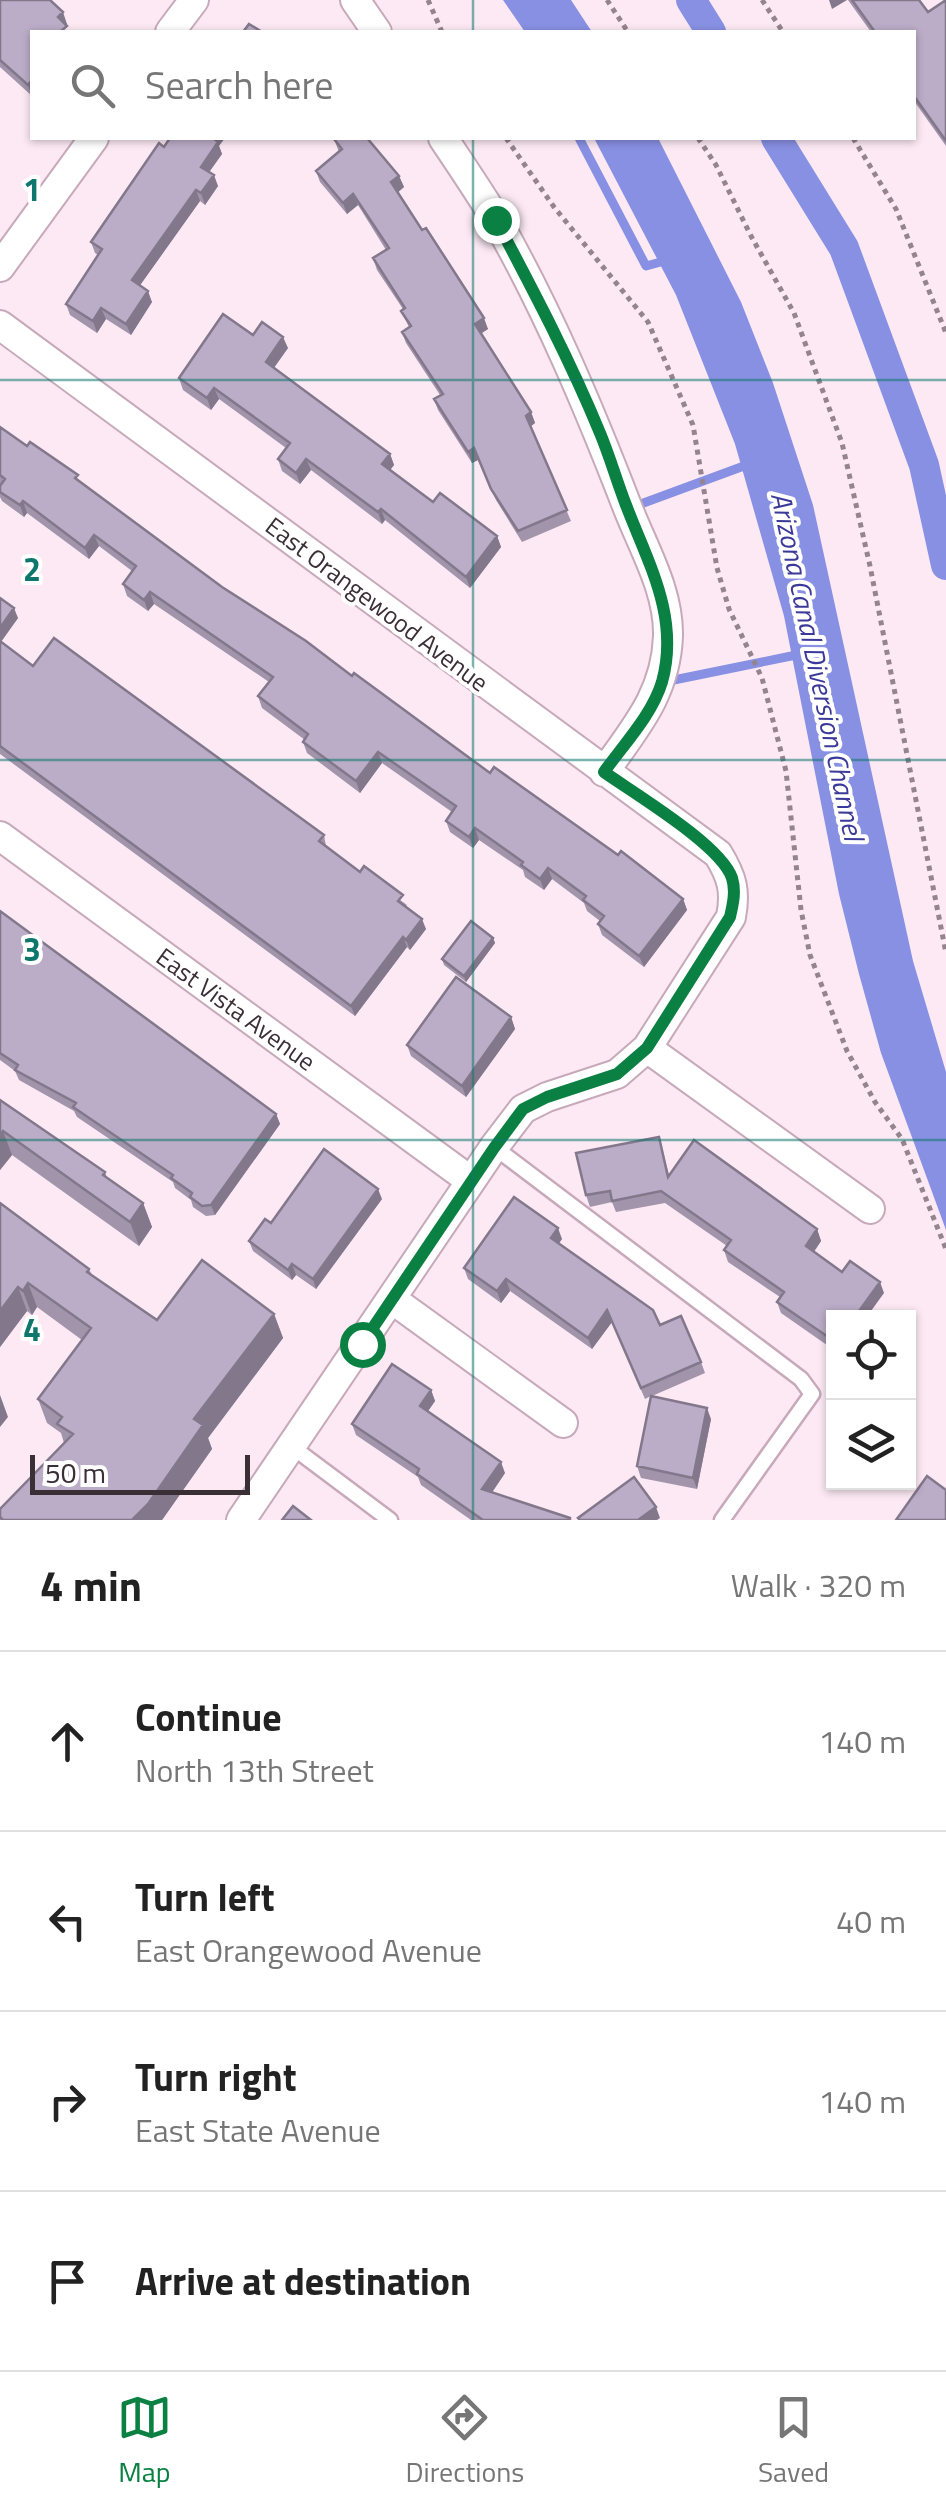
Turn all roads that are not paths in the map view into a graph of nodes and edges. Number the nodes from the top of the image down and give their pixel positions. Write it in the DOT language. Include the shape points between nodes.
graph roads {
  1 [pos="194,0"];
  2 [pos="355,0"];
  3 [pos="172,30"];
  4 [pos="375,30"];
  5 [pos="93,140"];
  6 [pos="444,140"];
  7 [pos="0,267"];
  8 [pos="0,325"];
  9 [pos="604,772"];
  10 [pos="0,836"];
  11 [pos="647,1048"];
  12 [pos="494,1148"];
  13 [pos="472,1182"];
  14 [pos="870,1209"];
  15 [pos="393,1300"];
  16 [pos="563,1423"];
  17 [pos="290,1446"];
  18 [pos="241,1520"];
  19 [pos="390,1520"];
  20 [pos="722,1520"];
  1 -- 3 [label="street"];
  2 -- 4 [label="street"];
  5 -- 7 [label="street"];
  6 -- 9 [label="street" via="496,220 560,344 665,606 662,682"];
  8 -- 9 [label="street, East Orangewood Avenue"];
  9 -- 11 [label="street, East Orangewood Avenue" via="718,854 735,896 730,917"];
  10 -- 13 [label="street, East Vista Avenue"];
  11 -- 12 [label="street" via="617,1074 523,1109"];
  11 -- 14 [label="street"];
  12 -- 13 [label="street"];
  12 -- 20 [label="lane" via="812,1394"];
  13 -- 15 [label="street"];
  15 -- 16 [label="street"];
  15 -- 17 [label="street"];
  17 -- 18 [label="street"];
  17 -- 19 [label="lane"];
}
